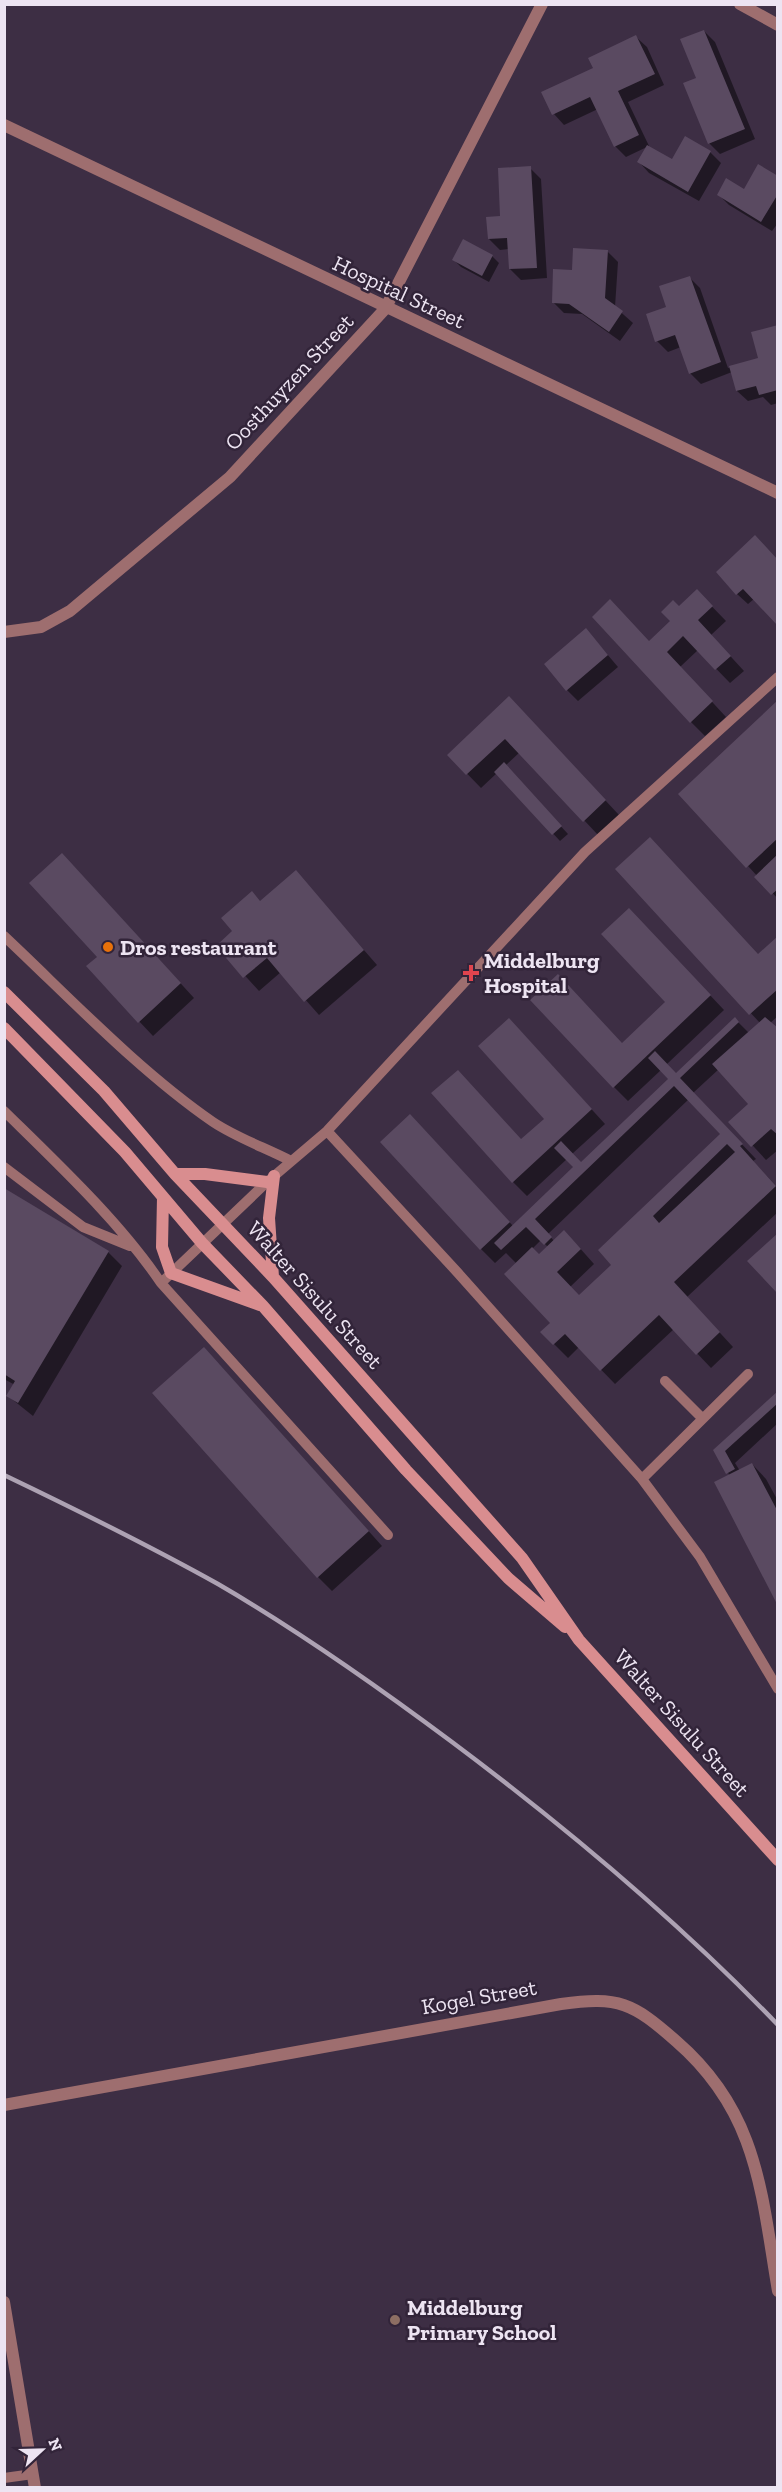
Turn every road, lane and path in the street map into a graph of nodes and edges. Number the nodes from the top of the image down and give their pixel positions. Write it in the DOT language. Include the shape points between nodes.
graph roads {
  1 [pos="542,4"];
  2 [pos="740,4"];
  3 [pos="777,25"];
  4 [pos="4,125"];
  5 [pos="385,309"];
  6 [pos="777,493"];
  7 [pos="4,632"];
  8 [pos="777,677"];
  9 [pos="4,936"];
  10 [pos="4,992"];
  11 [pos="4,1028"];
  12 [pos="4,1111"];
  13 [pos="327,1131"];
  14 [pos="291,1161"];
  15 [pos="4,1167"];
  16 [pos="175,1174"];
  17 [pos="271,1179"];
  18 [pos="163,1197"];
  19 [pos="223,1223"];
  20 [pos="202,1243"];
  21 [pos="133,1247"];
  22 [pos="171,1273"];
  23 [pos="273,1277"];
  24 [pos="161,1283"];
  25 [pos="263,1306"];
  26 [pos="748,1374"];
  27 [pos="665,1381"];
  28 [pos="702,1418"];
  29 [pos="642,1479"];
  30 [pos="388,1535"];
  31 [pos="579,1640"];
  32 [pos="777,1689"];
  33 [pos="777,1860"];
  34 [pos="4,2105"];
  35 [pos="777,2291"];
  36 [pos="4,2302"];
  37 [pos="33,2474"];
  38 [pos="4,2478"];
  39 [pos="35,2487"];
  1 -- 5 [label="street, Oosthuyzen Street"];
  2 -- 3 [label="street"];
  4 -- 5 [label="street, Hospital Street"];
  5 -- 6 [label="street, Hospital Street"];
  5 -- 7 [label="street, Oosthuyzen Street" via="230,477 70,611 41,627"];
  8 -- 13 [label="lane" via="585,852"];
  9 -- 14 [label="lane" via="111,1036 214,1123"];
  10 -- 16 [label="main road, Walter Sisulu Street" via="104,1091"];
  11 -- 18 [label="main road, Walter Sisulu Street" via="110,1135"];
  12 -- 21 [label="lane"];
  13 -- 14 [label="lane"];
  13 -- 29 [label="lane"];
  14 -- 17 [label="lane"];
  15 -- 21 [label="lane" via="83,1227"];
  16 -- 17 [label="main road"];
  16 -- 19 [label="main road, Walter Sisulu Street"];
  17 -- 19 [label="lane"];
  17 -- 23 [label="main road"];
  18 -- 20 [label="main road, Walter Sisulu Street"];
  18 -- 22 [label="main road" via="162,1247"];
  19 -- 20 [label="lane"];
  19 -- 23 [label="main road, Walter Sisulu Street"];
  20 -- 22 [label="lane"];
  20 -- 25 [label="main road, Walter Sisulu Street"];
  21 -- 24 [label="lane"];
  22 -- 24 [label="lane"];
  22 -- 25 [label="main road"];
  23 -- 31 [label="main road, Walter Sisulu Street" via="522,1558"];
  24 -- 30 [label="lane"];
  25 -- 31 [label="main road, Walter Sisulu Street" via="406,1470 508,1578"];
  26 -- 28 [label="lane"];
  27 -- 28 [label="lane"];
  28 -- 29 [label="lane"];
  29 -- 32 [label="lane" via="700,1557"];
  31 -- 33 [label="main road, Walter Sisulu Street"];
  34 -- 35 [label="street, Kogel Street" via="377,2036 561,2004 606,2000 636,2010 696,2058 735,2112 756,2166"];
  36 -- 37 [label="street"];
  37 -- 38 [label="lane"];
  37 -- 39 [label="street"];
}
